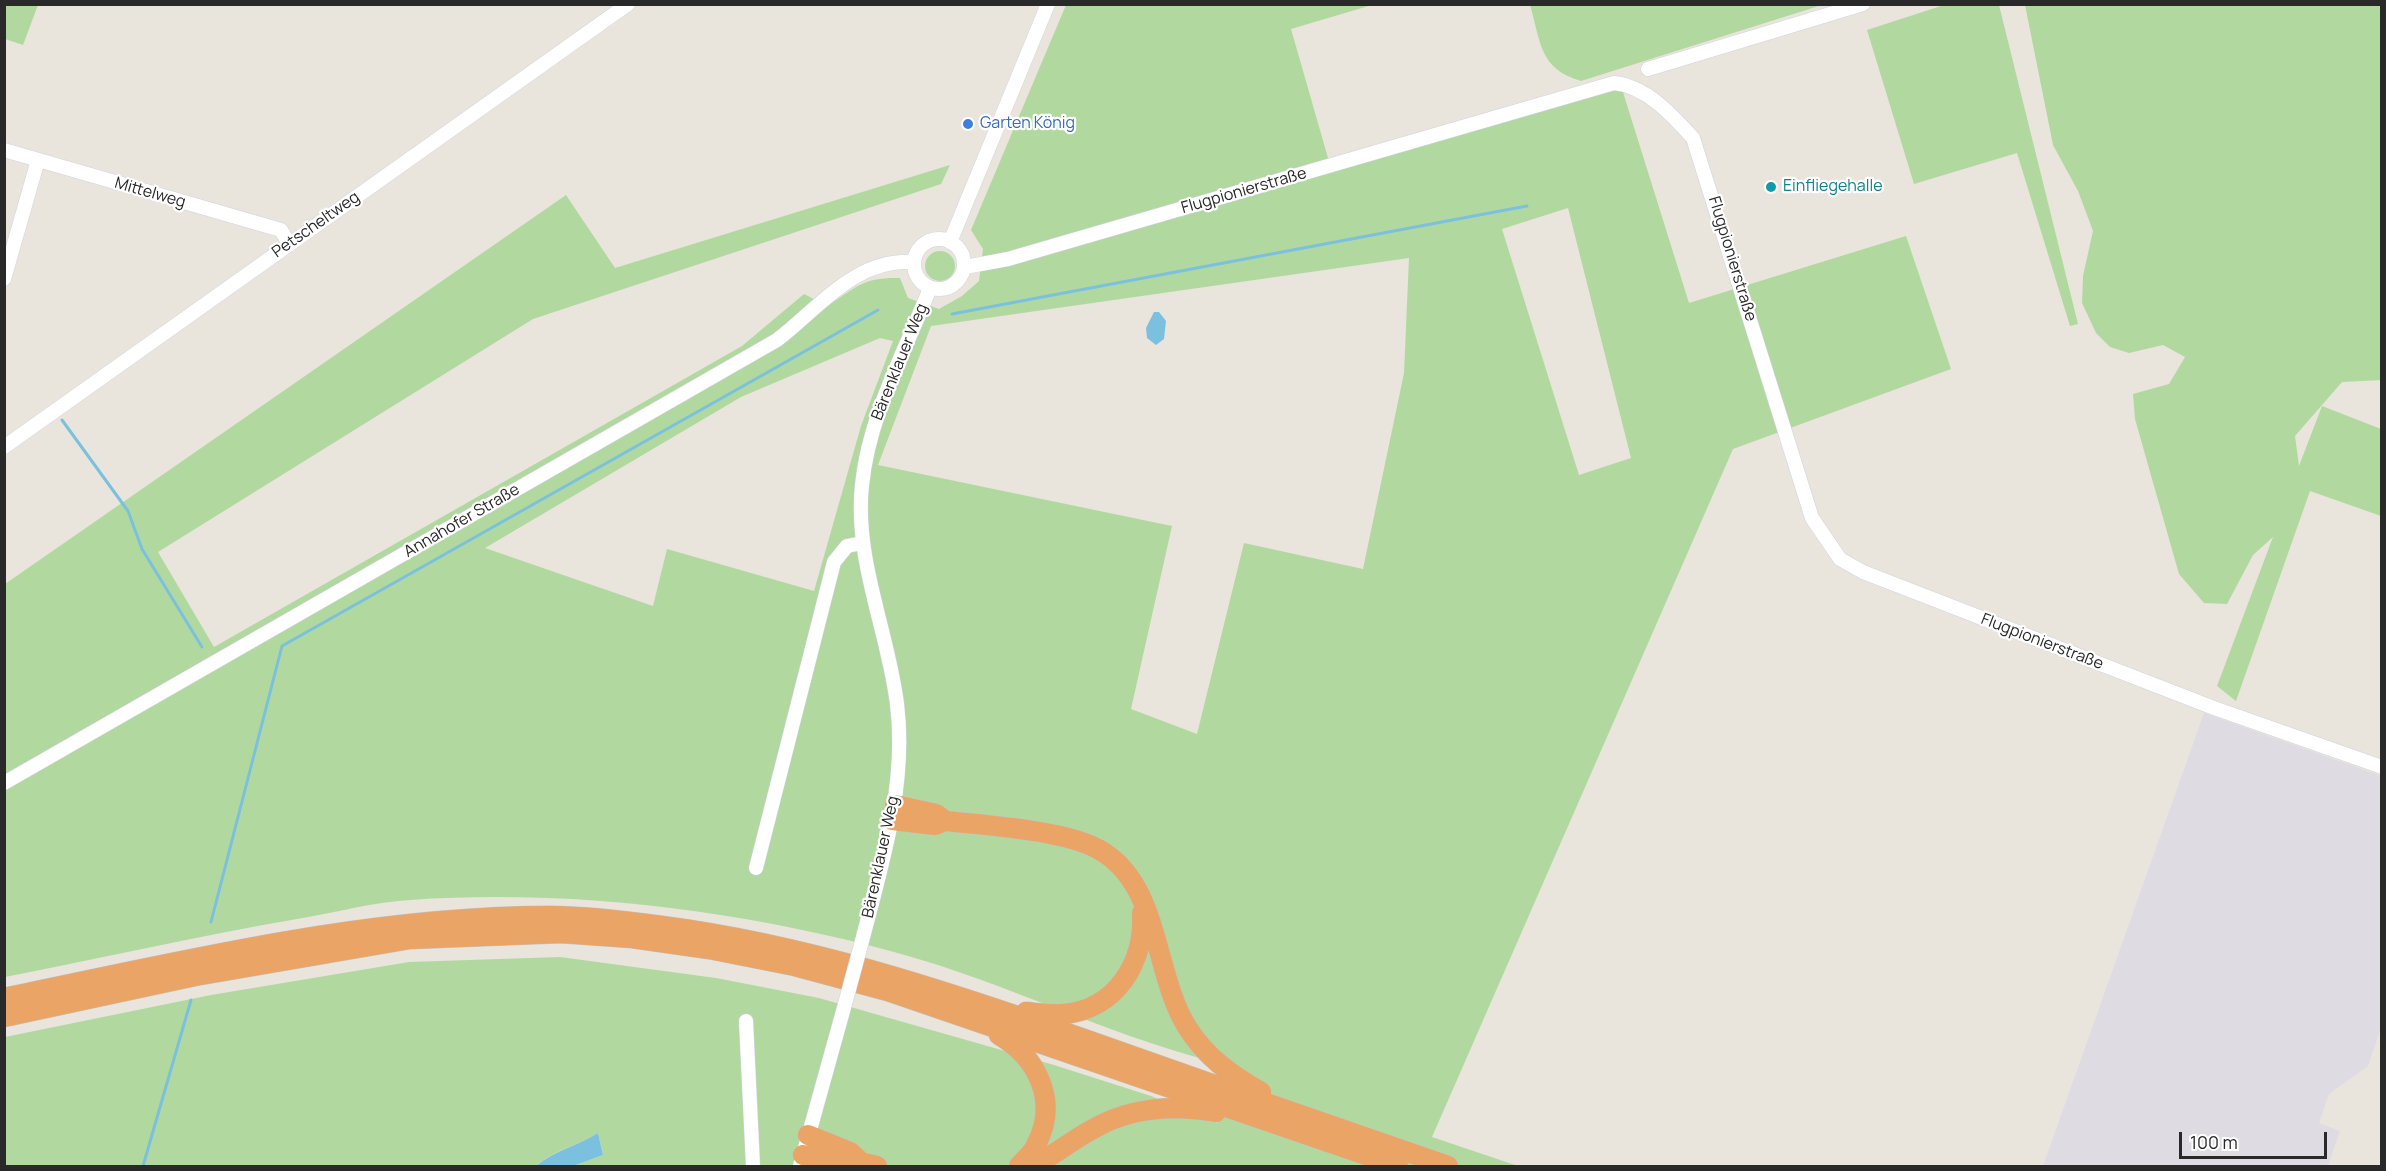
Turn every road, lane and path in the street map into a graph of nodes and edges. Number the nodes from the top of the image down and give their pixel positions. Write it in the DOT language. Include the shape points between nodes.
graph roads {
  1 [pos="628,4"];
  2 [pos="1048,4"];
  3 [pos="1863,4"];
  4 [pos="1648,69"];
  5 [pos="4,150"];
  6 [pos="38,160"];
  7 [pos="950,242"];
  8 [pos="290,244"];
  9 [pos="914,262"];
  10 [pos="965,267"];
  11 [pos="4,279"];
  12 [pos="930,288"];
  13 [pos="4,447"];
  14 [pos="862,543"];
  15 [pos="2382,767"];
  16 [pos="4,783"];
  17 [pos="894,812"];
  18 [pos="756,868"];
  19 [pos="1142,902"];
  20 [pos="4,998"];
  21 [pos="993,1007"];
  22 [pos="4,1017"];
  23 [pos="968,1017"];
  24 [pos="746,1021"];
  25 [pos="1294,1112"];
  26 [pos="1266,1121"];
  27 [pos="808,1135"];
  28 [pos="801,1161"];
  29 [pos="869,1164"];
  30 [pos="753,1167"];
  31 [pos="1019,1167"];
  32 [pos="1032,1167"];
  33 [pos="1398,1167"];
  34 [pos="1448,1167"];
  1 -- 8 [label="street, Petscheltweg"];
  2 -- 7 [label="street"];
  3 -- 4 [label="street"];
  5 -- 6 [label="street, Mittelweg"];
  6 -- 8 [label="street, Mittelweg" via="281,230"];
  6 -- 11 [label="street"];
  7 -- 9 [label="street" via="936,239 926,243"];
  7 -- 10 [label="street" via="962,253"];
  8 -- 13 [label="street, Petscheltweg"];
  9 -- 12 [label="street" via="918,278"];
  9 -- 16 [label="street, Annahofer Straße" via="868,270 846,282 777,340"];
  10 -- 12 [label="street" via="953,286 942,290"];
  10 -- 15 [label="street, Flugpionierstraße" via="1008,259 1614,83 1626,84 1670,113 1693,138 1812,518 1840,559 1863,572 2214,708"];
  12 -- 14 [label="street, Bärenklauer Weg" via="871,435 862,486"];
  14 -- 17 [label="street, Bärenklauer Weg" via="891,658 898,707"];
  14 -- 18 [label="street" via="847,546 834,562"];
  17 -- 19 [label="highway" via="936,814 945,821 1067,838 1094,847 1129,876"];
  17 -- 27 [label="street, Bärenklauer Weg, bridge"];
  19 -- 21 [label="highway" via="1143,925 1135,965 1107,998 1090,1008 1064,1014"];
  19 -- 25 [label="highway" via="1174,1003 1201,1047 1237,1078"];
  20 -- 21 [label="highway" via="405,922 553,915 713,933 779,946"];
  21 -- 25 [label="highway"];
  22 -- 23 [label="highway" via="195,976 410,939 561,933 708,949 857,983"];
  23 -- 26 [label="highway"];
  23 -- 31 [label="highway" via="1017,1046 1039,1074 1046,1098 1045,1121 1036,1147"];
  24 -- 30 [label="street"];
  25 -- 34 [label="highway"];
  26 -- 32 [label="highway" via="1197,1109 1148,1110 1096,1127"];
  26 -- 33 [label="highway"];
  27 -- 28 [label="street, Bärenklauer Weg"];
  27 -- 29 [label="highway"];
  28 -- 29 [label="highway"];
}
